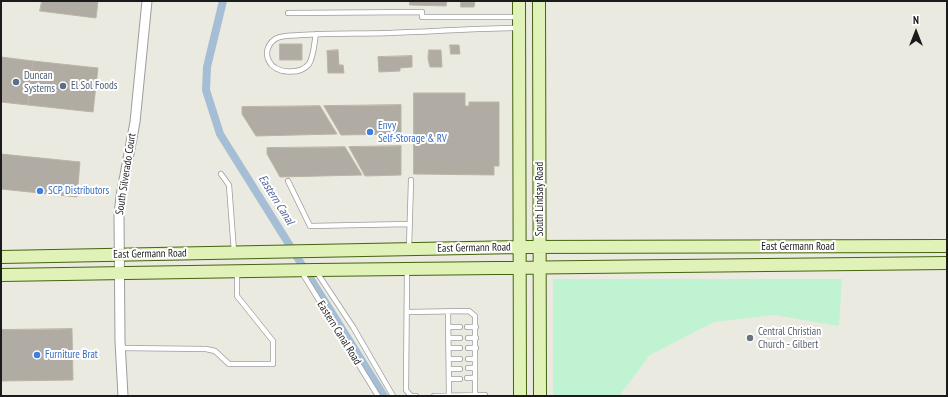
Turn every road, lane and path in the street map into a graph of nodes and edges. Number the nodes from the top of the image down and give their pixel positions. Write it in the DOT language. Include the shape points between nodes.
graph roads {
  1 [pos="147,1"];
  2 [pos="519,1"];
  3 [pos="532,1"];
  4 [pos="539,1"];
  5 [pos="288,12"];
  6 [pos="519,22"];
  7 [pos="316,34"];
  8 [pos="539,36"];
  9 [pos="221,174"];
  10 [pos="288,180"];
  11 [pos="411,180"];
  12 [pos="409,224"];
  13 [pos="947,246"];
  14 [pos="520,247"];
  15 [pos="540,247"];
  16 [pos="409,249"];
  17 [pos="234,252"];
  18 [pos="118,254"];
  19 [pos="1,257"];
  20 [pos="947,263"];
  21 [pos="520,268"];
  22 [pos="540,268"];
  23 [pos="407,269"];
  24 [pos="300,270"];
  25 [pos="315,270"];
  26 [pos="237,271"];
  27 [pos="119,273"];
  28 [pos="1,275"];
  29 [pos="406,312"];
  30 [pos="448,312"];
  31 [pos="449,327"];
  32 [pos="460,327"];
  33 [pos="468,327"];
  34 [pos="476,327"];
  35 [pos="449,338"];
  36 [pos="460,338"];
  37 [pos="468,338"];
  38 [pos="476,338"];
  39 [pos="120,348"];
  40 [pos="449,348"];
  41 [pos="460,348"];
  42 [pos="468,348"];
  43 [pos="476,348"];
  44 [pos="449,359"];
  45 [pos="460,359"];
  46 [pos="468,359"];
  47 [pos="475,359"];
  48 [pos="468,368"];
  49 [pos="475,368"];
  50 [pos="449,369"];
  51 [pos="460,369"];
  52 [pos="467,378"];
  53 [pos="475,378"];
  54 [pos="449,379"];
  55 [pos="460,379"];
  56 [pos="475,395"];
  57 [pos="123,396"];
  58 [pos="378,396"];
  59 [pos="393,396"];
  60 [pos="416,396"];
  61 [pos="434,396"];
  62 [pos="449,396"];
  63 [pos="485,396"];
  64 [pos="520,396"];
  65 [pos="540,396"];
  1 -- 18 [label="street, South Silverado Court" via="135,122 121,196"];
  2 -- 6 [label="main road, South Lindsay Road"];
  3 -- 8 [label="main road"];
  4 -- 8 [label="main road, South Lindsay Road"];
  5 -- 6 [label="lane" via="422,12 422,17"];
  6 -- 7 [label="lane"];
  6 -- 14 [label="main road, South Lindsay Road"];
  7 -- 7 [label="lane" via="279,37 268,47 268,60 278,69 289,72 299,70 310,63"];
  8 -- 15 [label="main road, South Lindsay Road"];
  9 -- 17 [label="lane" via="229,185"];
  10 -- 12 [label="lane" via="310,226"];
  11 -- 12 [label="lane"];
  12 -- 16 [label="lane"];
  13 -- 15 [label="main road, East Germann Road"];
  14 -- 15 [label="main road, East Germann Road"];
  14 -- 16 [label="main road, East Germann Road"];
  14 -- 21 [label="main road, South Lindsay Road"];
  15 -- 22 [label="main road, South Lindsay Road"];
  16 -- 17 [label="main road, East Germann Road"];
  17 -- 18 [label="main road, East Germann Road"];
  18 -- 19 [label="main road, East Germann Road"];
  18 -- 27 [label="street, South Silverado Court"];
  20 -- 22 [label="main road, East Germann Road"];
  21 -- 22 [label="main road, East Germann Road"];
  21 -- 23 [label="main road, East Germann Road"];
  21 -- 64 [label="main road, South Lindsay Road"];
  22 -- 65 [label="main road, South Lindsay Road"];
  23 -- 25 [label="main road, East Germann Road"];
  23 -- 29 [label="lane"];
  24 -- 25 [label="main road, East Germann Road"];
  24 -- 26 [label="main road, East Germann Road"];
  24 -- 58 [label="lane, Eastern Canal Road"];
  25 -- 59 [label="lane"];
  26 -- 27 [label="main road, East Germann Road"];
  26 -- 39 [label="lane" via="237,296 273,342 274,364 229,364 215,351 206,349"];
  27 -- 28 [label="main road, East Germann Road"];
  27 -- 39 [label="street, South Silverado Court"];
  29 -- 30 [label="lane"];
  29 -- 60 [label="lane" via="406,390 411,396"];
  30 -- 31 [label="lane"];
  30 -- 34 [label="lane" via="469,311 475,316"];
  31 -- 32 [label="lane"];
  31 -- 35 [label="lane"];
  33 -- 34 [label="lane"];
  34 -- 38 [label="lane"];
  35 -- 36 [label="lane"];
  35 -- 40 [label="lane"];
  37 -- 38 [label="lane"];
  38 -- 43 [label="lane"];
  39 -- 57 [label="street, South Silverado Court"];
  40 -- 41 [label="lane"];
  40 -- 44 [label="lane"];
  42 -- 43 [label="lane"];
  43 -- 47 [label="lane"];
  44 -- 45 [label="lane"];
  44 -- 50 [label="lane"];
  46 -- 47 [label="lane"];
  47 -- 49 [label="lane"];
  48 -- 49 [label="lane"];
  49 -- 53 [label="lane"];
  50 -- 51 [label="lane"];
  50 -- 54 [label="lane"];
  52 -- 53 [label="lane"];
  53 -- 56 [label="lane"];
  54 -- 55 [label="lane"];
  54 -- 62 [label="lane"];
  56 -- 62 [label="lane"];
  56 -- 63 [label="lane"];
  61 -- 62 [label="lane"];
}
